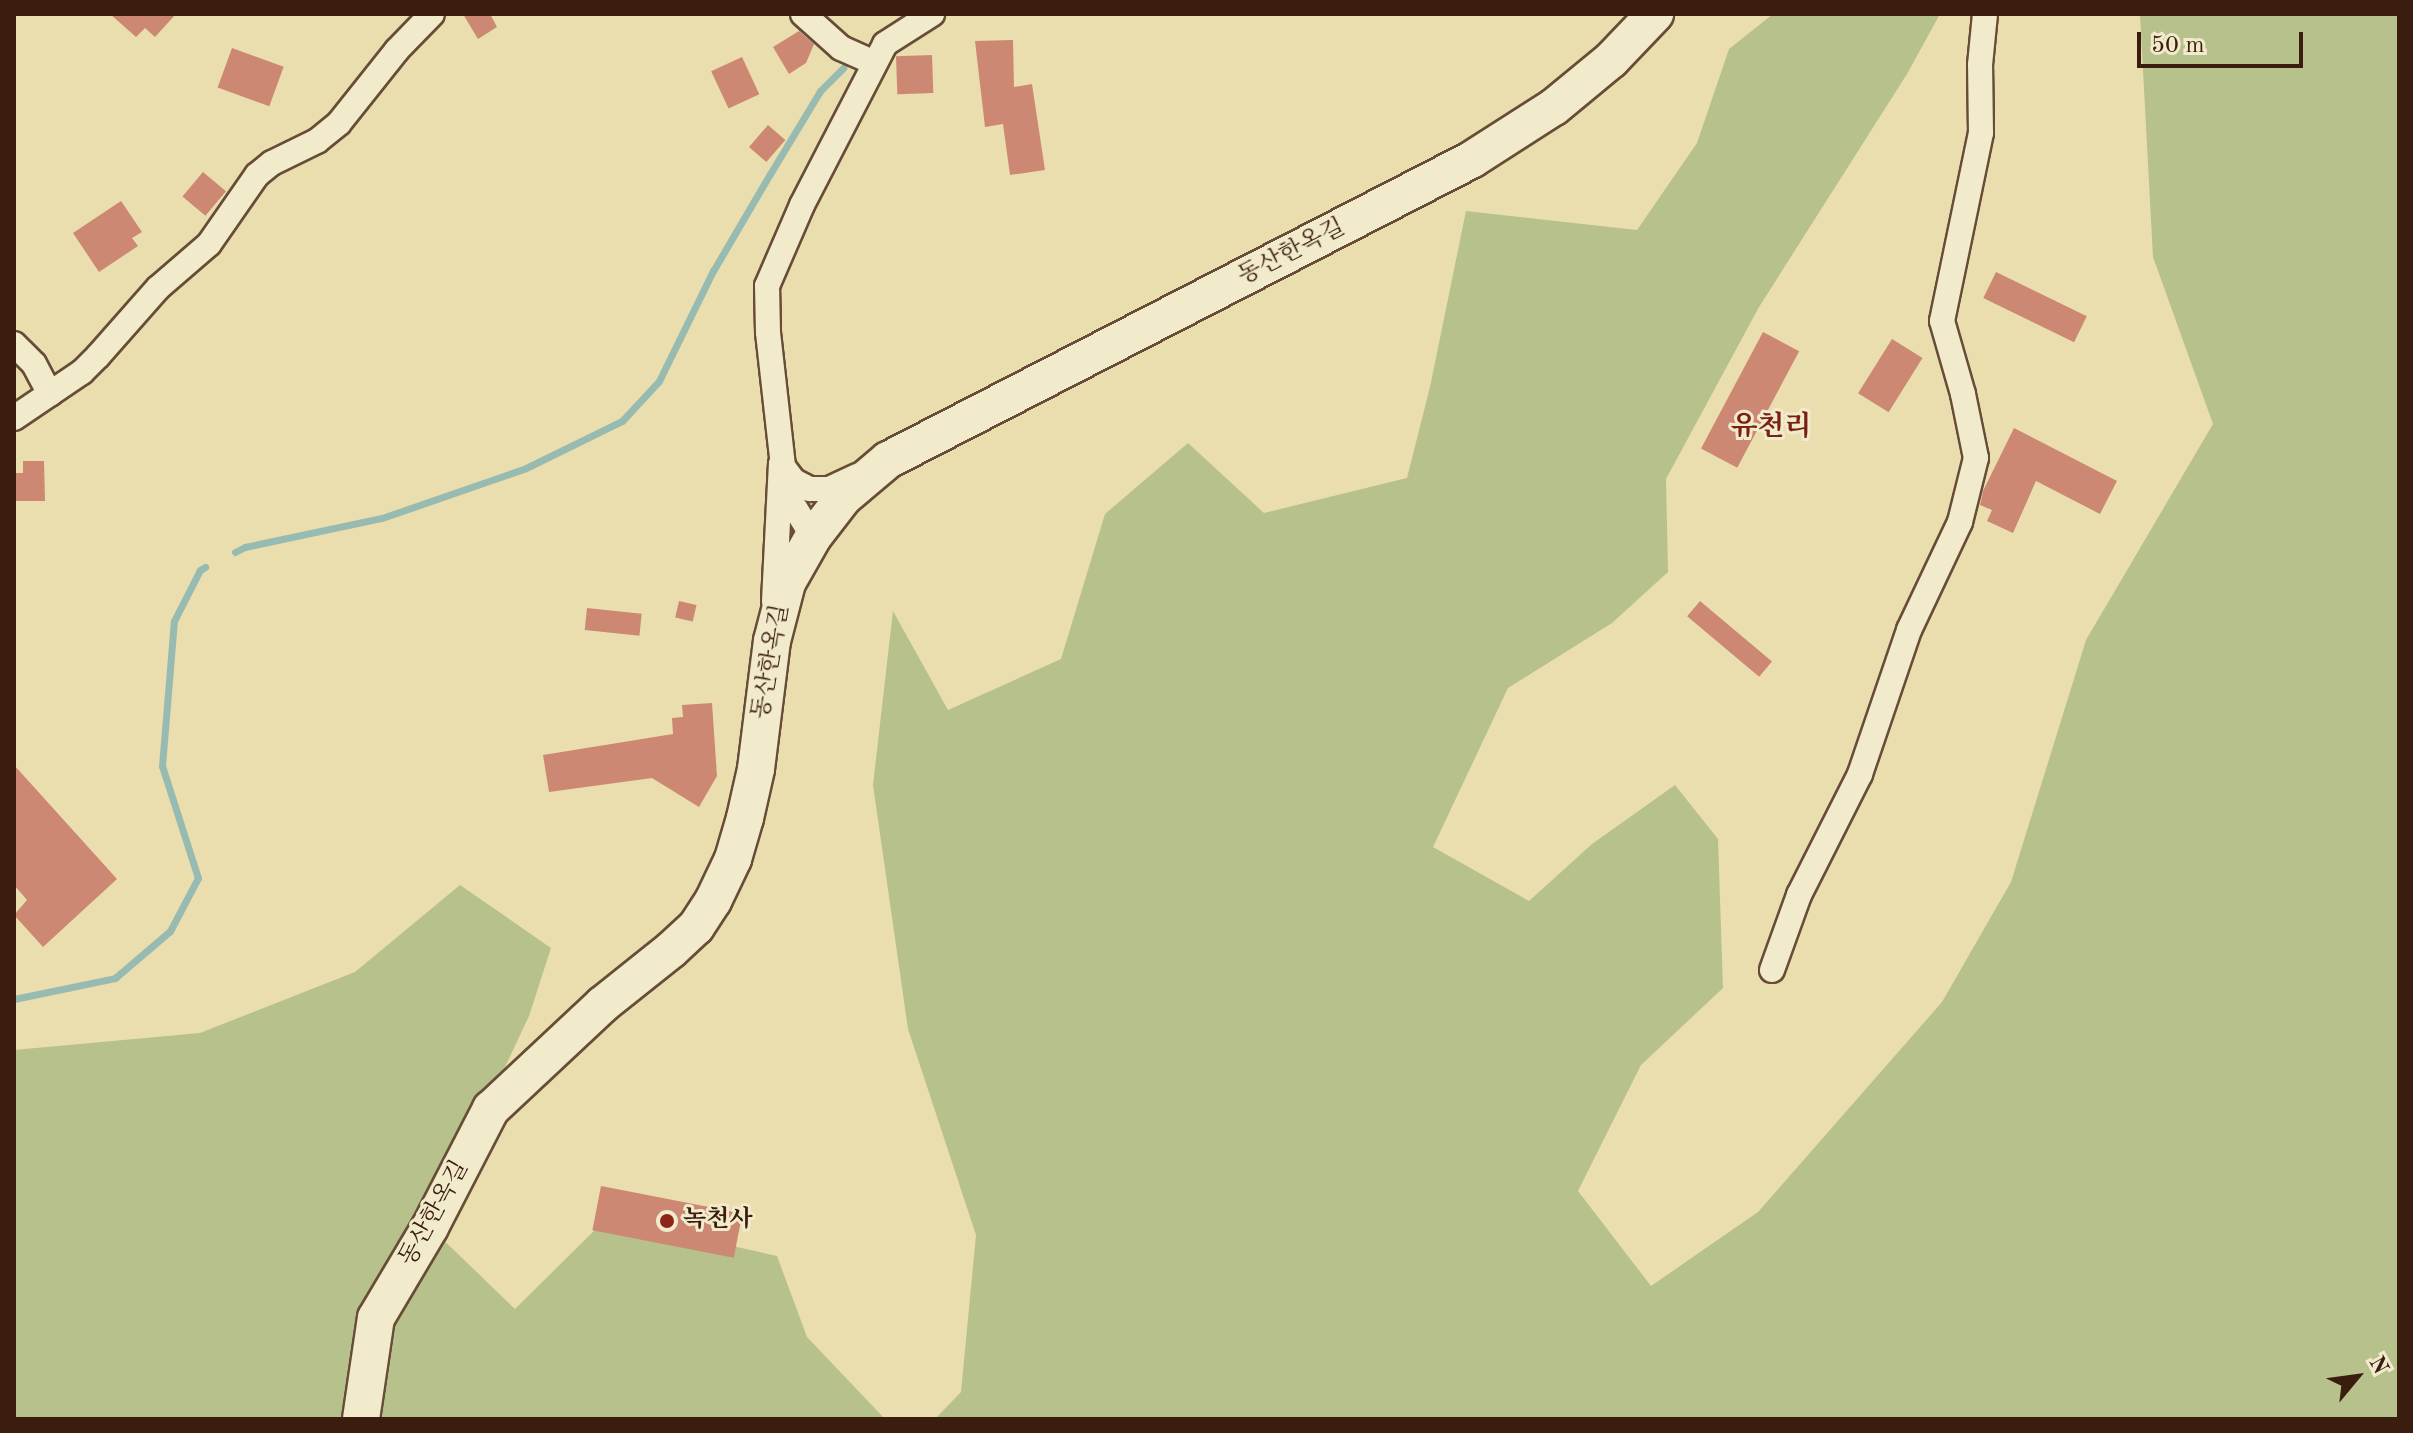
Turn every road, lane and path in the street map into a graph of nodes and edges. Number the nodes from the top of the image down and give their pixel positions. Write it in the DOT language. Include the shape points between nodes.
graph roads {
  1 [pos="432,14"];
  2 [pos="803,14"];
  3 [pos="932,14"];
  4 [pos="1655,14"];
  5 [pos="1985,14"];
  6 [pos="874,63"];
  7 [pos="14,344"];
  8 [pos="50,394"];
  9 [pos="14,418"];
  10 [pos="888,460"];
  11 [pos="781,464"];
  12 [pos="813,537"];
  13 [pos="776,622"];
  14 [pos="1772,970"];
  15 [pos="361,1419"];
  1 -- 8 [label="street" via="339,123 317,141 265,167 209,244 158,288 82,372"];
  2 -- 6 [label="street" via="841,48"];
  3 -- 6 [label="street" via="898,33"];
  4 -- 10 [label="street, 동산한옥길" via="1611,60 1554,107 1471,160"];
  5 -- 14 [label="street" via="1981,133 1942,321 1976,458 1960,522 1909,630 1860,774 1799,895"];
  6 -- 11 [label="street" via="767,286"];
  7 -- 8 [label="street" via="34,364"];
  8 -- 9 [label="street"];
  10 -- 11 [label="street" via="836,487 818,490 794,481"];
  10 -- 12 [label="street, 동산한옥길" via="843,498"];
  11 -- 12 [label="street" via="786,493"];
  11 -- 13 [label="street" via="773,584"];
  12 -- 13 [label="street, 동산한옥길" via="787,583"];
  13 -- 15 [label="street, 동산한옥길" via="745,818 713,901 679,942 602,1005 491,1109 376,1318"];
}
